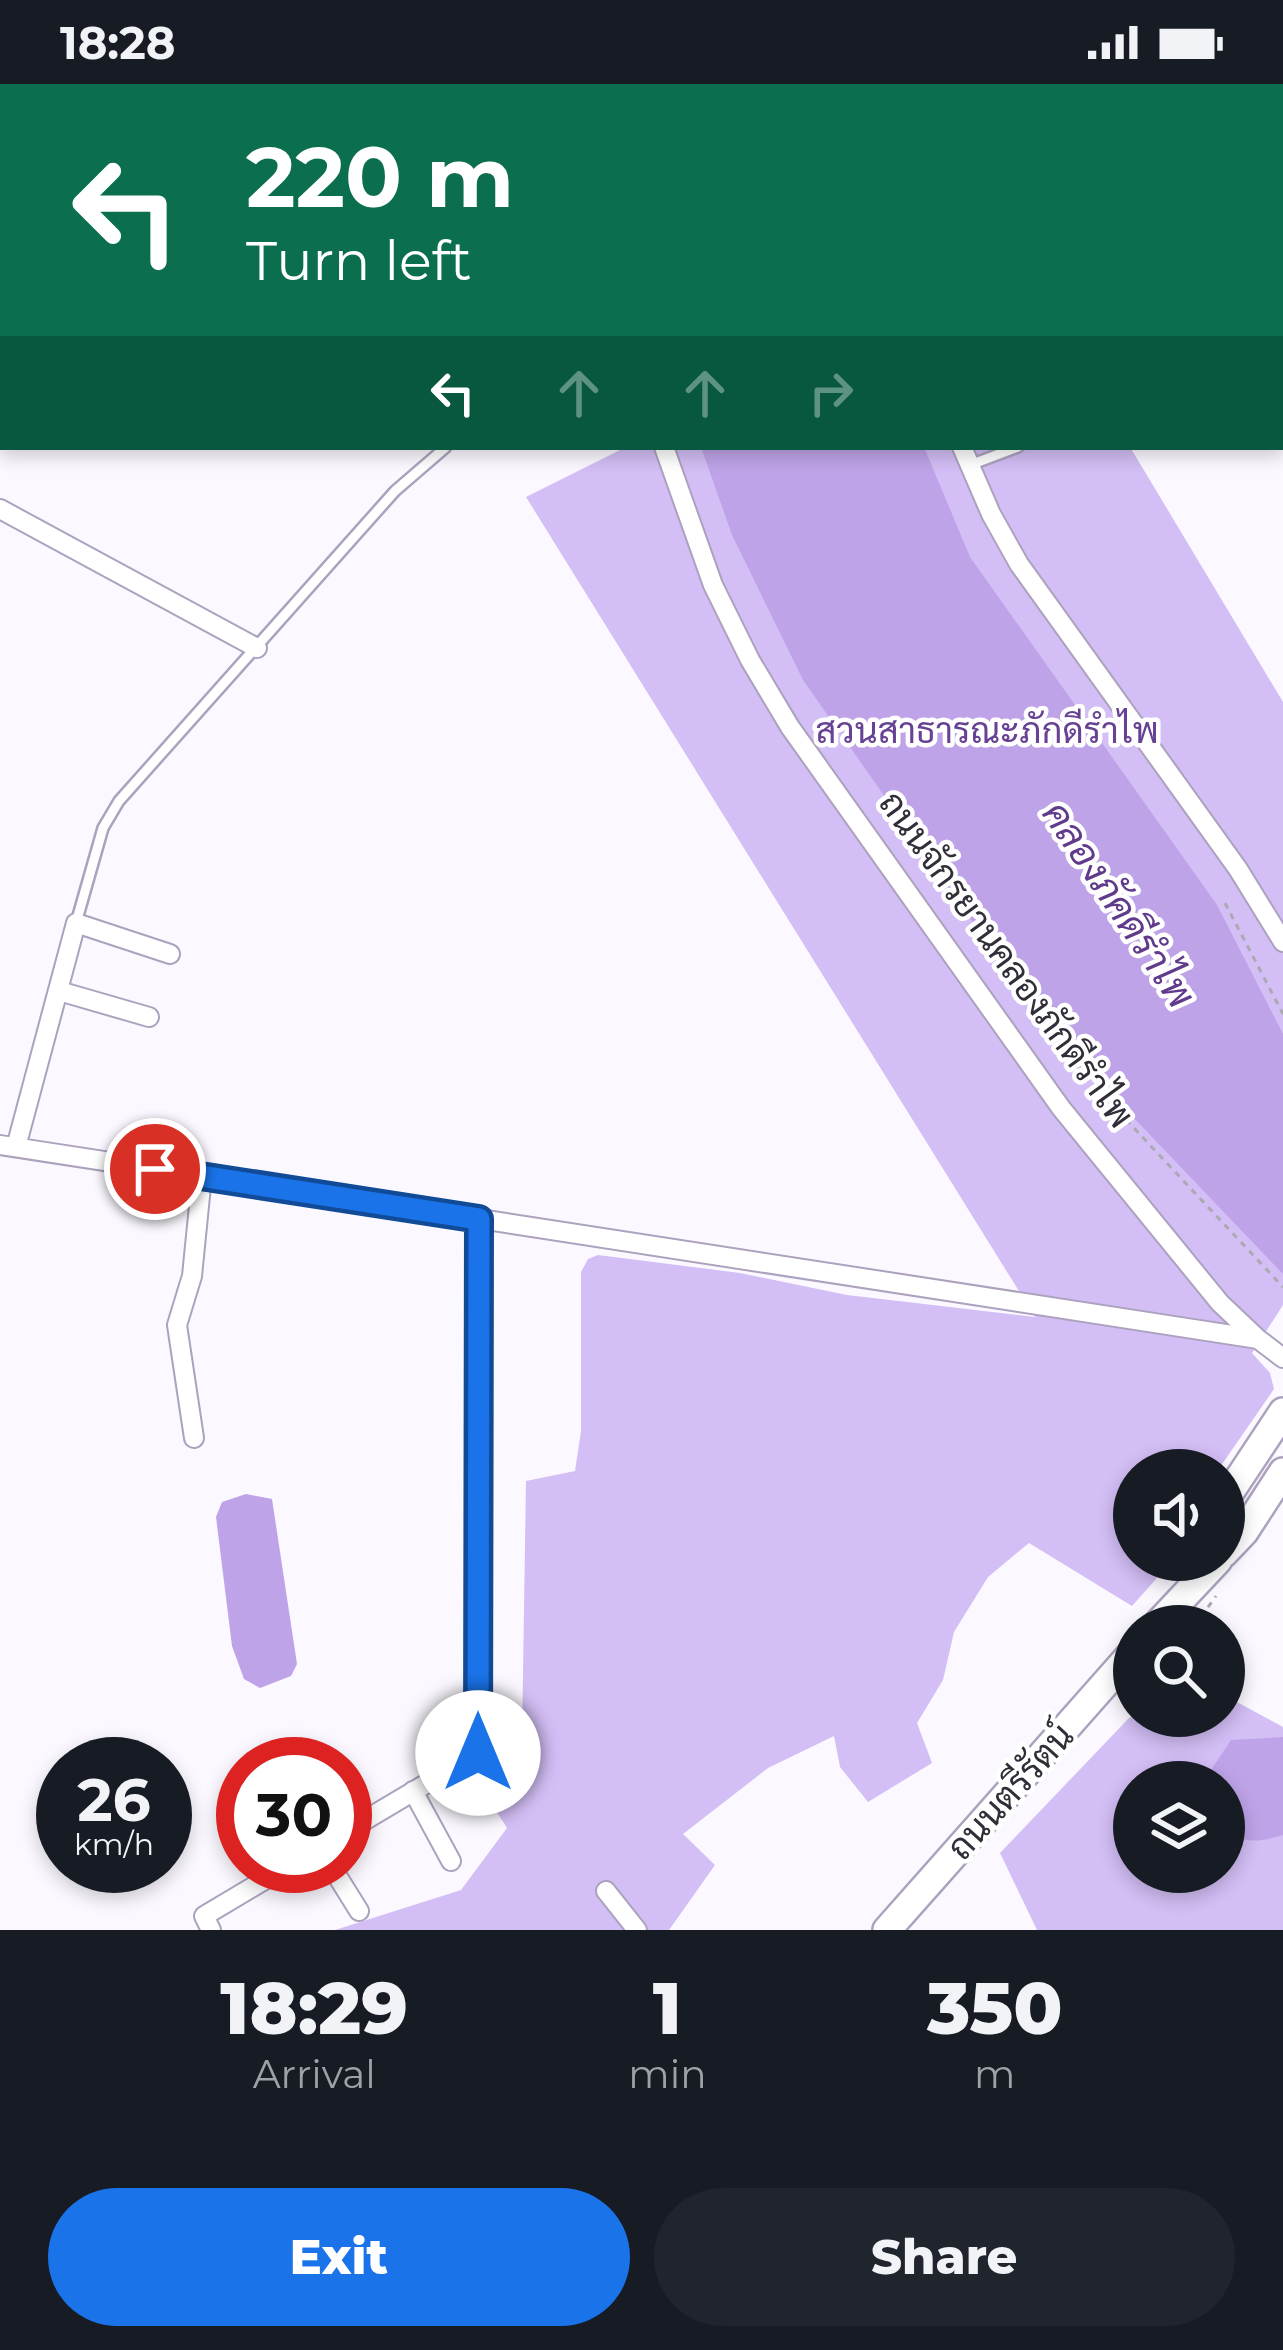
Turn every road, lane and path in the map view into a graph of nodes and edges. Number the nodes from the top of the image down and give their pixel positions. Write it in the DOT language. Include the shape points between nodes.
graph roads {
  1 [pos="443,450"];
  2 [pos="665,450"];
  3 [pos="1001,450"];
  4 [pos="966,456"];
  5 [pos="0,509"];
  6 [pos="257,648"];
  7 [pos="1225,903"];
  8 [pos="76,923"];
  9 [pos="1282,936"];
  10 [pos="170,954"];
  11 [pos="59,991"];
  12 [pos="1283,1014"];
  13 [pos="149,1017"];
  14 [pos="1044,1032"];
  15 [pos="8,1146"];
  16 [pos="202,1176"];
  17 [pos="479,1219"];
  18 [pos="1283,1287"];
  19 [pos="1258,1339"];
  20 [pos="1283,1358"];
  21 [pos="1283,1412"];
  22 [pos="194,1438"];
  23 [pos="1245,1469"];
  24 [pos="1283,1472"];
  25 [pos="1245,1530"];
  26 [pos="1198,1581"];
  27 [pos="1176,1605"];
  28 [pos="1113,1675"];
  29 [pos="412,1792"];
  30 [pos="372,1816"];
  31 [pos="451,1861"];
  32 [pos="606,1891"];
  33 [pos="243,1893"];
  34 [pos="348,1893"];
  35 [pos="359,1911"];
  36 [pos="211,1930"];
  37 [pos="637,1930"];
  38 [pos="887,1930"];
  1 -- 6 [label="lane" via="395,491"];
  2 -- 19 [label="street" via="713,585 790,727 1061,1108"];
  3 -- 4 [label="lane"];
  4 -- 9 [label="street" via="1019,564"];
  5 -- 6 [label="street"];
  6 -- 8 [label="lane" via="110,814"];
  7 -- 12 [label="path"];
  8 -- 10 [label="street"];
  8 -- 11 [label="street"];
  11 -- 13 [label="street"];
  11 -- 15 [label="street"];
  14 -- 18 [label="path"];
  15 -- 16 [label="street"];
  16 -- 17 [label="street"];
  16 -- 22 [label="street" via="192,1276 178,1321"];
  17 -- 19 [label="street"];
  17 -- 29 [label="street" via="478,1753"];
  19 -- 20 [label="street"];
  21 -- 23 [label="main road"];
  24 -- 25 [label="main road"];
  26 -- 27 [label="main road"];
  28 -- 38 [label="main road, ถนนตรีรัตน์"];
  29 -- 30 [label="street"];
  29 -- 31 [label="street"];
  32 -- 37 [label="street"];
  33 -- 36 [label="street" via="204,1916"];
  34 -- 35 [label="street"];
}
